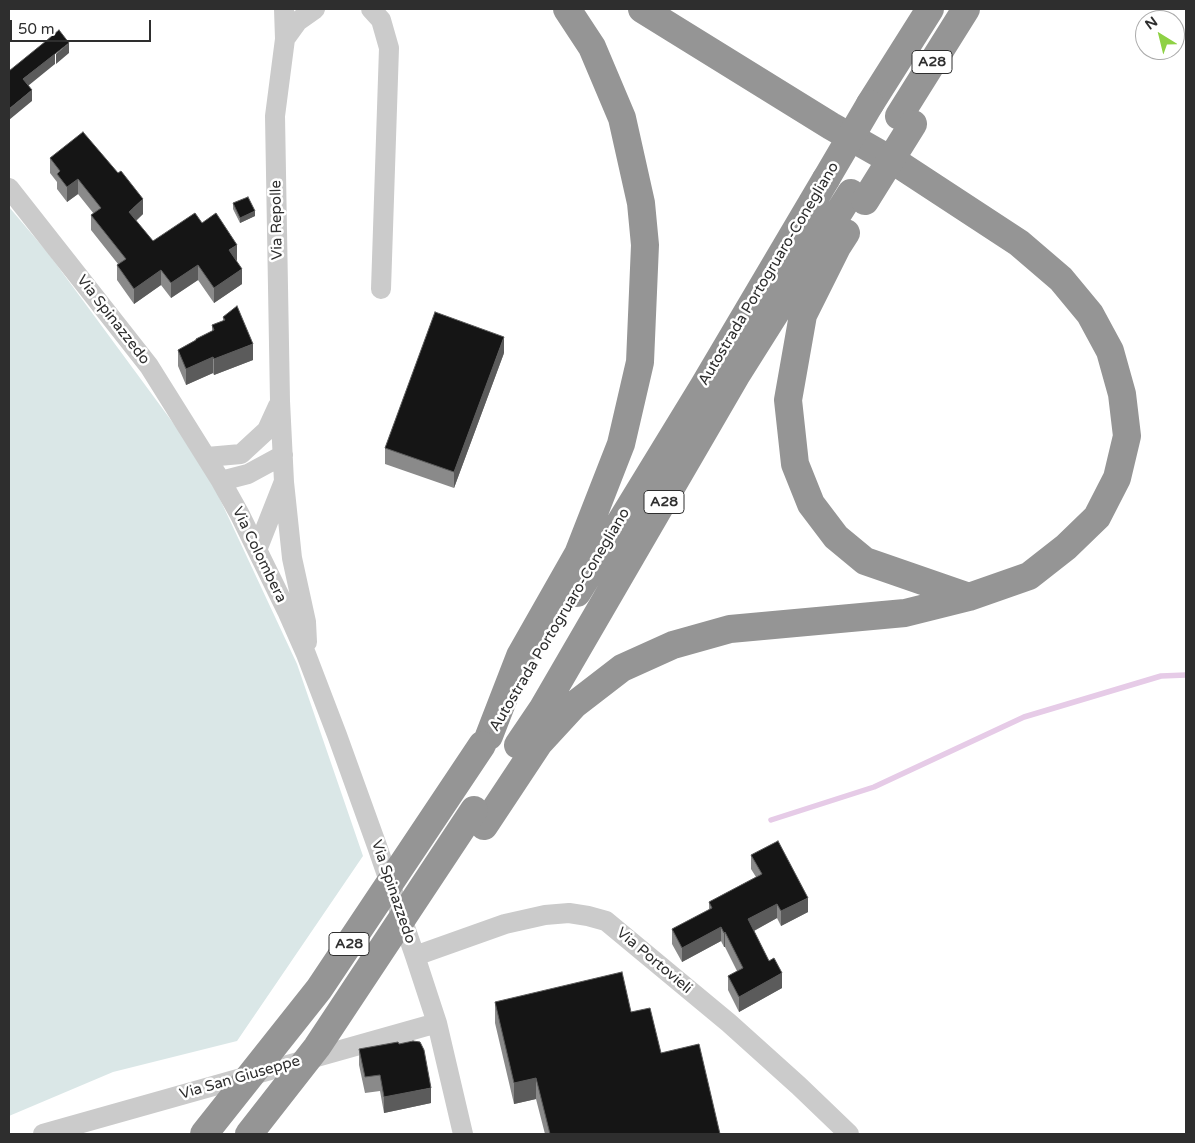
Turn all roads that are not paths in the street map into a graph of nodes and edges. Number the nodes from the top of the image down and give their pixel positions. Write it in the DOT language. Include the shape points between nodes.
graph roads {
  1 [pos="284,9"];
  2 [pos="315,9"];
  3 [pos="567,9"];
  4 [pos="642,9"];
  5 [pos="930,9"];
  6 [pos="378,13"];
  7 [pos="963,13"];
  8 [pos="285,38"];
  9 [pos="9,188"];
  10 [pos="858,197"];
  11 [pos="381,289"];
  12 [pos="280,401"];
  13 [pos="283,455"];
  14 [pos="207,457"];
  15 [pos="221,481"];
  16 [pos="284,482"];
  17 [pos="257,550"];
  18 [pos="969,597"];
  19 [pos="306,654"];
  20 [pos="485,740"];
  21 [pos="479,818"];
  22 [pos="415,956"];
  23 [pos="437,1023"];
  24 [pos="43,1134"];
  25 [pos="204,1134"];
  26 [pos="249,1134"];
  27 [pos="463,1134"];
  28 [pos="849,1134"];
  1 -- 8 [label="street, Via Repolle"];
  2 -- 8 [label="street" via="298,21"];
  3 -- 20 [label="highway" via="592,47 622,118 639,194 645,244 640,362 621,444 578,554 520,656"];
  4 -- 18 [label="highway" via="903,167 1019,243 1061,279 1090,314 1110,351 1122,394 1127,436 1117,478 1097,517 1066,547 1029,576"];
  5 -- 20 [label="highway, Autostrada Portogruaro-Conegliano / A28, bridge"];
  6 -- 11 [label="street" via="389,48"];
  7 -- 10 [label="highway, Autostrada Portogruaro-Conegliano / A28" via="906,120"];
  8 -- 12 [label="street, Via Repolle" via="276,116"];
  9 -- 14 [label="street, Via Spinazzedo" via="149,366"];
  10 -- 18 [label="highway" via="803,315 788,400 794,464 811,504 836,536 865,561"];
  10 -- 21 [label="highway, Autostrada Portogruaro-Conegliano / A28" via="737,374"];
  12 -- 13 [label="street, Via Repolle"];
  12 -- 14 [label="street, Via Repolle" via="267,430 241,454"];
  13 -- 15 [label="street" via="248,474"];
  13 -- 16 [label="street, Via Repolle"];
  14 -- 15 [label="street, Via Colombera"];
  15 -- 17 [label="street, Via Colombera"];
  16 -- 17 [label="street, Via Repolle"];
  16 -- 19 [label="street, Via Repolle" via="292,558 306,622"];
  17 -- 19 [label="street, Via Colombera"];
  18 -- 21 [label="highway" via="905,613 730,629 673,644 622,668 574,705"];
  19 -- 22 [label="street, Via Spinazzedo"];
  20 -- 25 [label="highway, Autostrada Portogruaro-Conegliano / A28, bridge" via="319,989"];
  21 -- 26 [label="highway, bridge" via="392,964 317,1048"];
  22 -- 23 [label="street, Via Spinazzedo"];
  22 -- 28 [label="street, Via Portovieli" via="505,924 545,915 569,913 606,921 736,1030"];
  23 -- 24 [label="street, Via San Giuseppe"];
  23 -- 27 [label="street, Via Spinazzedo"];
}
